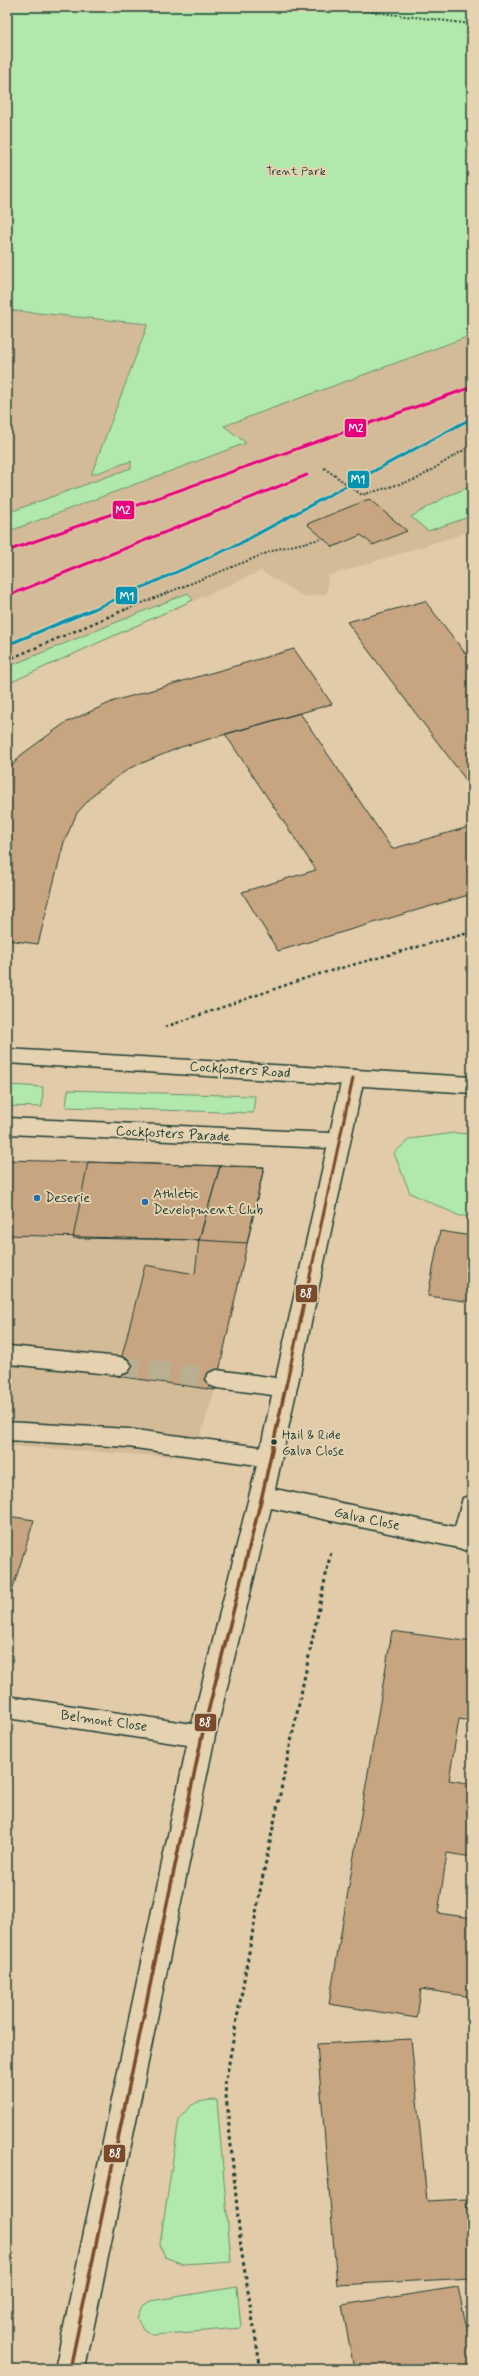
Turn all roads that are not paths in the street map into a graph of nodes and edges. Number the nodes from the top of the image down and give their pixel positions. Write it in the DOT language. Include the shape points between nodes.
graph roads {
  1 [pos="7,1056"];
  2 [pos="353,1078"];
  3 [pos="472,1085"];
  4 [pos="7,1126"];
  5 [pos="338,1141"];
  6 [pos="10,1355"];
  7 [pos="120,1366"];
  8 [pos="217,1379"];
  9 [pos="286,1388"];
  10 [pos="7,1431"];
  11 [pos="270,1458"];
  12 [pos="262,1496"];
  13 [pos="472,1505"];
  14 [pos="468,1541"];
  15 [pos="7,1707"];
  16 [pos="202,1736"];
  17 [pos="70,2369"];
  1 -- 2 [label="street, Cockfosters Road"];
  2 -- 3 [label="street, Cockfosters Road"];
  2 -- 5 [label="street"];
  4 -- 5 [label="street, Cockfosters Parade"];
  5 -- 9 [label="street"];
  6 -- 7 [label="street"];
  8 -- 9 [label="street"];
  9 -- 11 [label="street"];
  10 -- 11 [label="street" via="128,1438"];
  11 -- 12 [label="street"];
  12 -- 14 [label="street, Galva Close"];
  12 -- 16 [label="street"];
  13 -- 14 [label="street"];
  15 -- 16 [label="street, Belmont Close"];
  16 -- 17 [label="street"];
}
